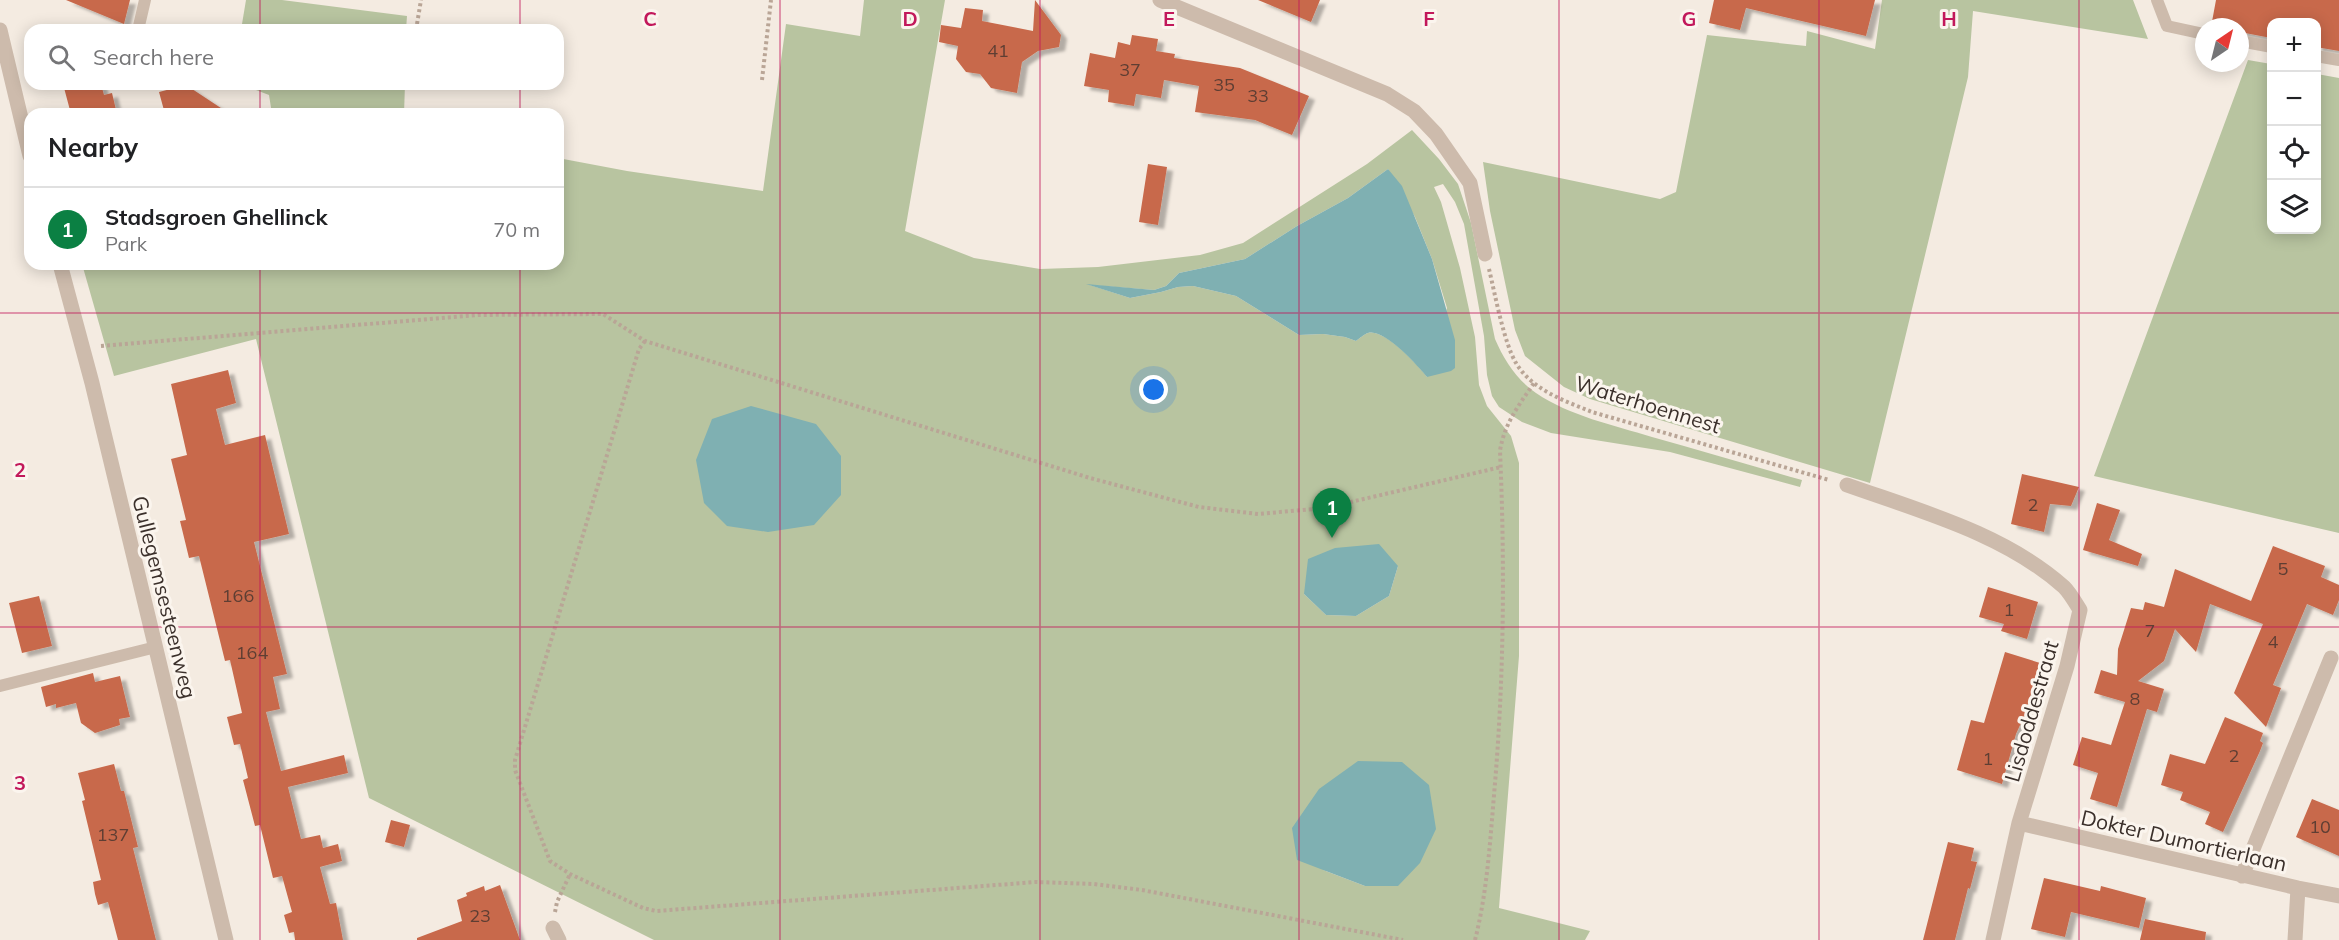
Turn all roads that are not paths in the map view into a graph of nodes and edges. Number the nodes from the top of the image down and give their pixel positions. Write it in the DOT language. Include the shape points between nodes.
graph roads {
  1 [pos="145,0"];
  2 [pos="1160,0"];
  3 [pos="2157,0"];
  4 [pos="139,24"];
  5 [pos="0,30"];
  6 [pos="2195,32"];
  7 [pos="2249,43"];
  8 [pos="2267,46"];
  9 [pos="2321,57"];
  10 [pos="2339,60"];
  11 [pos="24,131"];
  12 [pos="1485,254"];
  13 [pos="62,270"];
  14 [pos="1847,485"];
  15 [pos="156,647"];
  16 [pos="2331,658"];
  17 [pos="0,686"];
  18 [pos="2019,823"];
  19 [pos="2242,876"];
  20 [pos="2298,888"];
  21 [pos="2339,896"];
  22 [pos="226,940"];
  23 [pos="1993,940"];
  24 [pos="2295,940"];
  1 -- 4 [label="lane"];
  2 -- 12 [label="street" via="1387,94 1414,111 1448,148 1470,183"];
  3 -- 6 [label="lane" via="2167,26"];
  5 -- 11 [label="street"];
  7 -- 8 [label="lane"];
  9 -- 10 [label="lane"];
  13 -- 15 [label="street, Gullegemsesteenweg"];
  14 -- 18 [label="street, Lisdoddestraat" via="1969,528 2031,563 2065,588 2080,610"];
  15 -- 17 [label="lane"];
  15 -- 22 [label="street, Gullegemsesteenweg"];
  16 -- 19 [label="street"];
  18 -- 19 [label="street, Dokter Dumortierlaan"];
  18 -- 23 [label="street, Lisdoddestraat"];
  19 -- 20 [label="street, Dokter Dumortierlaan"];
  20 -- 21 [label="street, Dokter Dumortierlaan"];
  20 -- 24 [label="street"];
}
